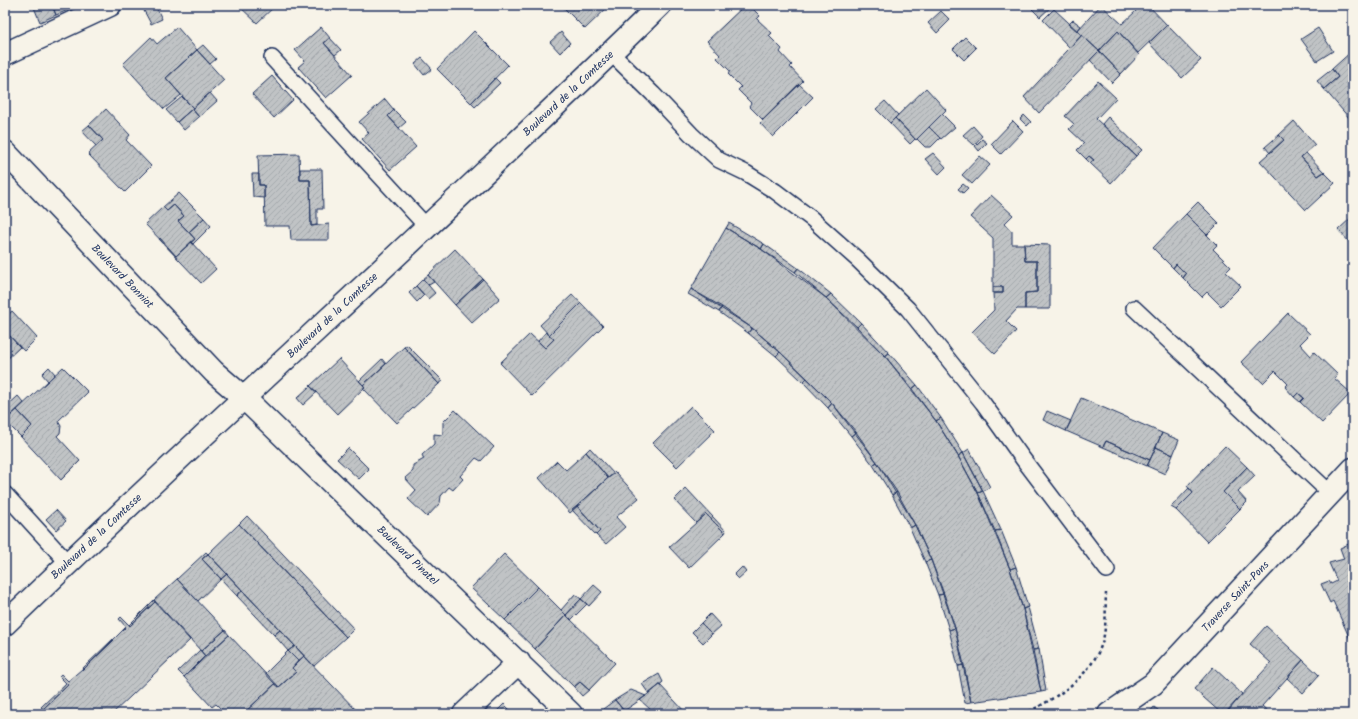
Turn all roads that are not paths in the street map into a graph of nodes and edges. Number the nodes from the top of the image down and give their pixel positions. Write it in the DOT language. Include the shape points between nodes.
graph roads {
  1 [pos="110,5"];
  2 [pos="660,5"];
  3 [pos="610,53"];
  4 [pos="5,54"];
  5 [pos="272,58"];
  6 [pos="5,152"];
  7 [pos="426,226"];
  8 [pos="1134,308"];
  9 [pos="244,398"];
  10 [pos="1353,469"];
  11 [pos="1330,493"];
  12 [pos="5,494"];
  13 [pos="67,562"];
  14 [pos="1107,570"];
  15 [pos="5,624"];
  16 [pos="519,662"];
  17 [pos="464,714"];
  18 [pos="571,714"];
  19 [pos="1109,714"];
  1 -- 4 [label="street"];
  2 -- 3 [label="street, Boulevard de la Comtesse"];
  3 -- 7 [label="street, Boulevard de la Comtesse"];
  3 -- 14 [label="lane" via="720,160 775,191 812,219 908,309 979,397 1022,459"];
  5 -- 7 [label="lane"];
  6 -- 9 [label="street, Boulevard Bonniot" via="214,372"];
  7 -- 9 [label="street, Boulevard de la Comtesse"];
  8 -- 11 [label="lane"];
  9 -- 13 [label="street, Boulevard de la Comtesse"];
  9 -- 16 [label="street, Boulevard Pinatel"];
  10 -- 11 [label="street, Traverse Saint-Pons"];
  11 -- 19 [label="street, Traverse Saint-Pons" via="1153,684"];
  12 -- 13 [label="lane"];
  13 -- 15 [label="street, Boulevard de la Comtesse"];
  16 -- 17 [label="street"];
  16 -- 18 [label="street, Boulevard Pinatel"];
}
